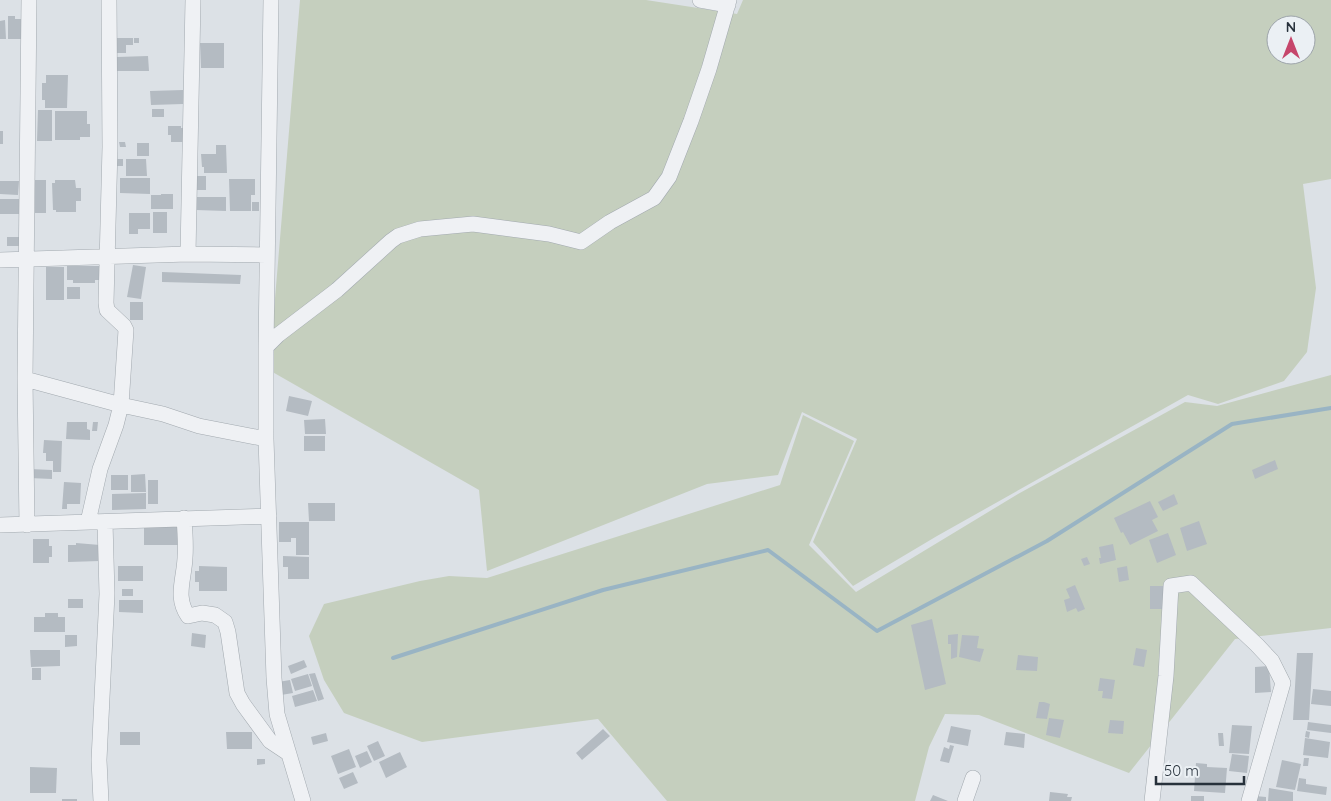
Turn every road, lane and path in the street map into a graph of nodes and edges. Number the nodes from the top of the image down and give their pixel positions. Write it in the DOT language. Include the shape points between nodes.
graph roads {
  1 [pos="29,0"];
  2 [pos="109,0"];
  3 [pos="193,0"];
  4 [pos="271,0"];
  5 [pos="700,0"];
  6 [pos="728,3"];
  7 [pos="188,254"];
  8 [pos="266,255"];
  9 [pos="107,256"];
  10 [pos="27,258"];
  11 [pos="0,260"];
  12 [pos="266,347"];
  13 [pos="25,379"];
  14 [pos="121,405"];
  15 [pos="266,439"];
  16 [pos="269,516"];
  17 [pos="184,518"];
  18 [pos="88,522"];
  19 [pos="105,522"];
  20 [pos="0,525"];
  21 [pos="27,525"];
  22 [pos="288,753"];
  23 [pos="973,778"];
  24 [pos="101,801"];
  25 [pos="303,801"];
  26 [pos="965,801"];
  27 [pos="1152,801"];
  28 [pos="1249,801"];
  1 -- 10 [label="street"];
  2 -- 9 [label="street"];
  3 -- 7 [label="street"];
  4 -- 8 [label="street"];
  5 -- 6 [label="street"];
  6 -- 12 [label="street" via="691,120 669,177 654,198 581,242 549,234 473,224 407,232 391,241"];
  7 -- 8 [label="street"];
  7 -- 9 [label="street"];
  8 -- 12 [label="street"];
  9 -- 10 [label="street"];
  9 -- 14 [label="street" via="108,310 126,330"];
  10 -- 11 [label="street"];
  10 -- 13 [label="street"];
  12 -- 15 [label="street"];
  13 -- 14 [label="street"];
  13 -- 21 [label="street"];
  14 -- 15 [label="street" via="199,426"];
  14 -- 18 [label="street" via="100,469"];
  15 -- 16 [label="street"];
  16 -- 17 [label="street"];
  16 -- 22 [label="street" via="277,714"];
  17 -- 19 [label="street"];
  17 -- 22 [label="street" via="186,557 180,594 182,607 188,616 215,615 224,622 236,692 270,741"];
  18 -- 19 [label="street"];
  18 -- 21 [label="street"];
  19 -- 24 [label="street" via="107,594 99,760"];
  20 -- 21 [label="street"];
  22 -- 25 [label="street"];
  23 -- 26 [label="street"];
  27 -- 28 [label="street" via="1166,676 1171,586 1190,583 1272,661 1283,683"];
}
